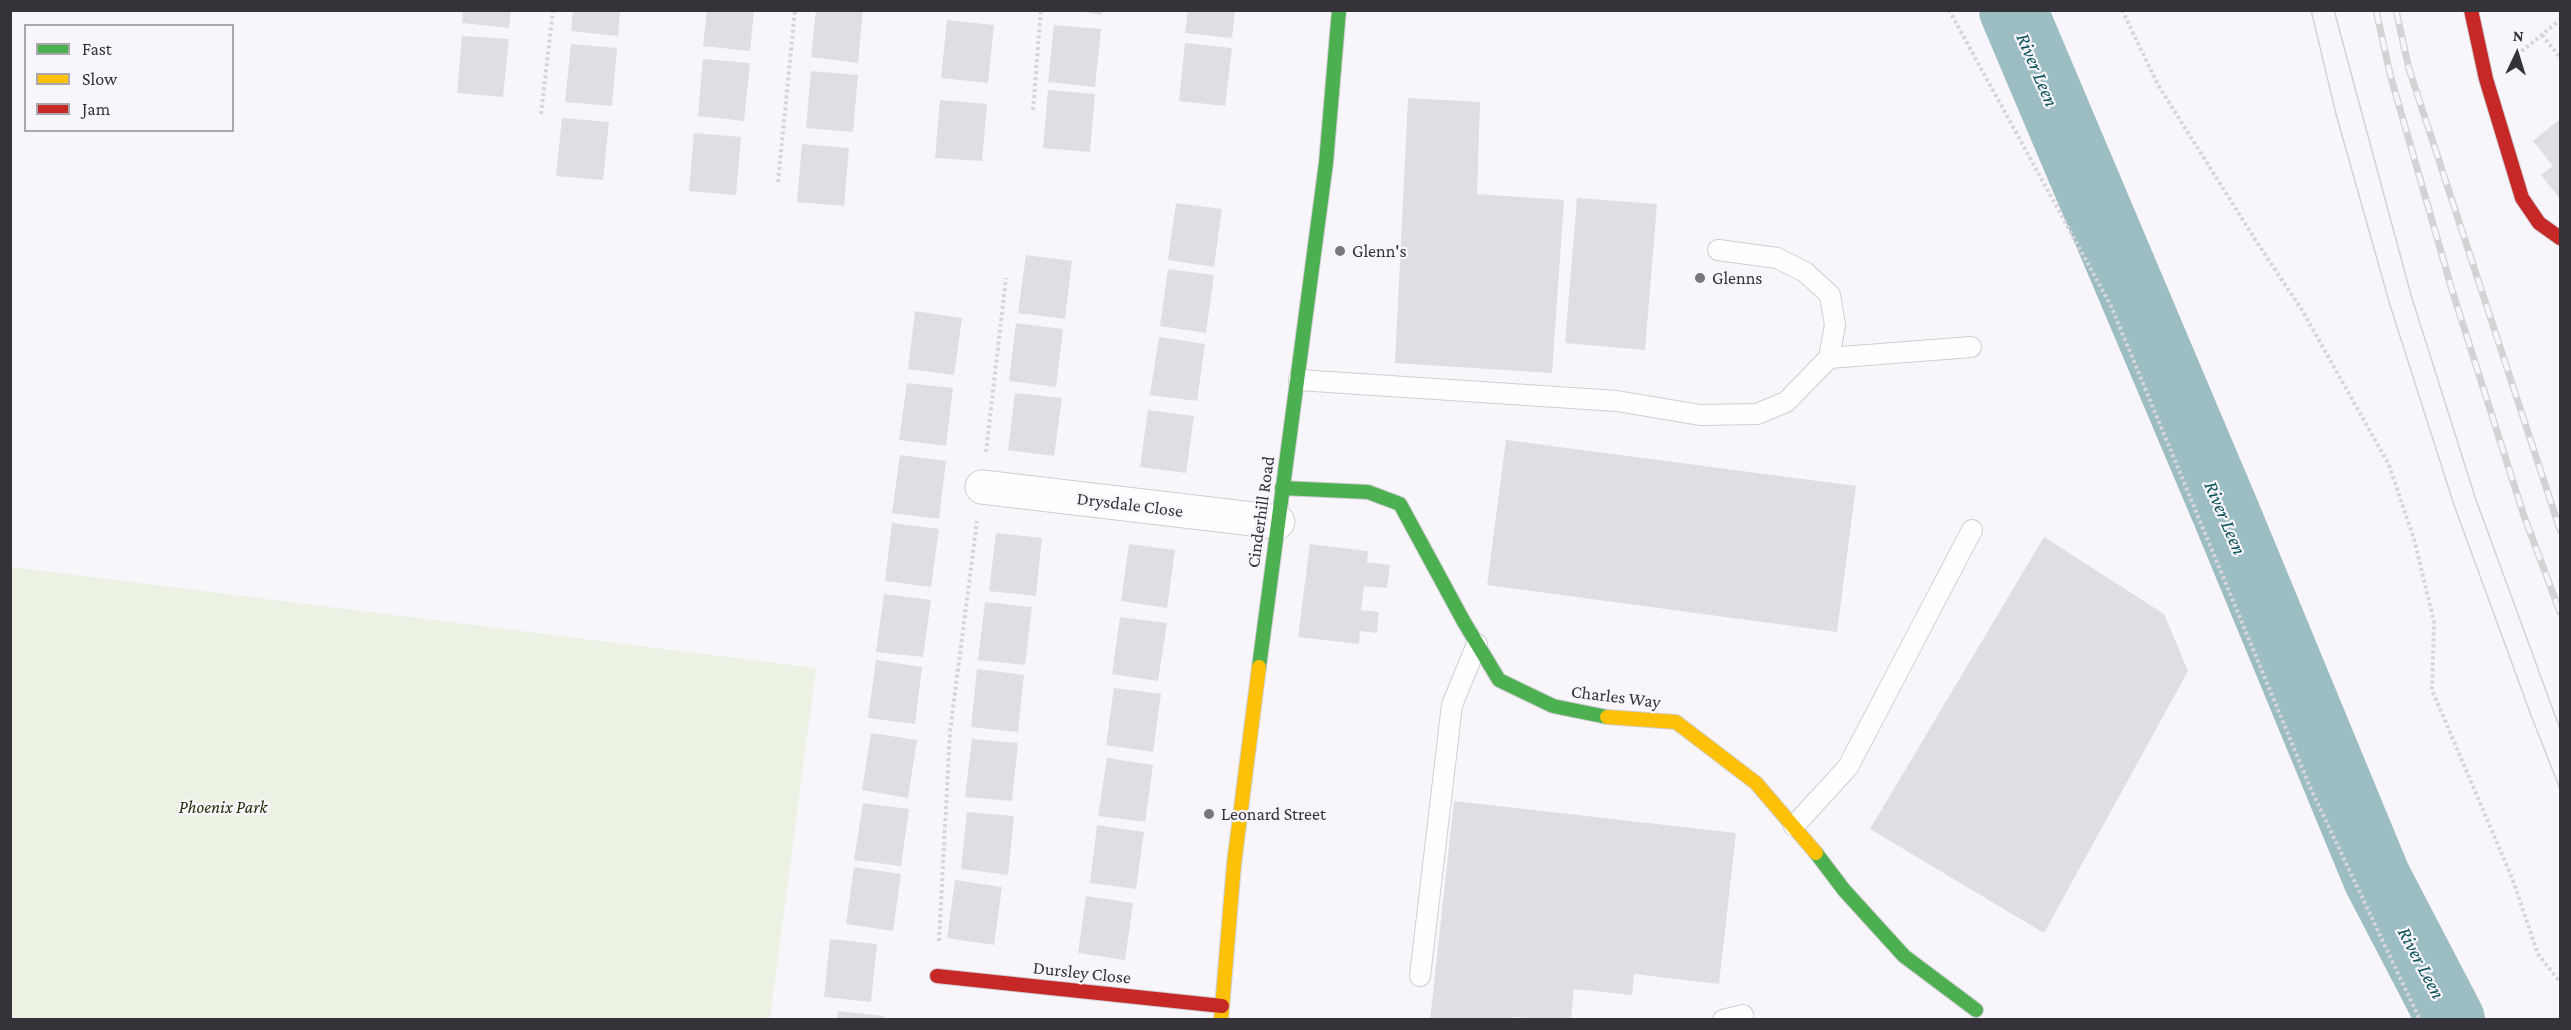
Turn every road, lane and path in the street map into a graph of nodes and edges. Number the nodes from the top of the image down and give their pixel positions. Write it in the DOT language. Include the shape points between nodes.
graph roads {
  1 [pos="553,10"];
  2 [pos="795,10"];
  3 [pos="1041,10"];
  4 [pos="1339,10"];
  5 [pos="1949,10"];
  6 [pos="2122,10"];
  7 [pos="2471,10"];
  8 [pos="2560,20"];
  9 [pos="2542,35"];
  10 [pos="2560,57"];
  11 [pos="2487,79"];
  12 [pos="1033,110"];
  13 [pos="542,114"];
  14 [pos="778,182"];
  15 [pos="2560,238"];
  16 [pos="1718,250"];
  17 [pos="1971,347"];
  18 [pos="1829,358"];
  19 [pos="1299,380"];
  20 [pos="982,487"];
  21 [pos="1282,488"];
  22 [pos="1278,522"];
  23 [pos="1972,530"];
  24 [pos="1477,644"];
  25 [pos="950,732"];
  26 [pos="1794,826"];
  27 [pos="937,976"];
  28 [pos="1420,976"];
  29 [pos="2560,981"];
  30 [pos="1222,1013"];
  31 [pos="1743,1015"];
  32 [pos="1979,1015"];
  33 [pos="1723,1020"];
  34 [pos="2420,1020"];
  1 -- 13 [label="path"];
  2 -- 14 [label="path"];
  3 -- 12 [label="path"];
  4 -- 19 [label="street, Cinderhill Road" via="1326,163"];
  5 -- 34 [label="path" via="2111,306 2310,787"];
  6 -- 29 [label="path" via="2158,85 2302,310 2389,465 2414,539 2434,622 2432,690 2512,878 2538,954"];
  7 -- 11 [label="street"];
  8 -- 9 [label="path"];
  9 -- 10 [label="path"];
  9 -- 11 [label="path"];
  11 -- 15 [label="street" via="2522,198 2539,223"];
  16 -- 18 [label="lane" via="1777,258 1805,272 1830,294 1835,325"];
  17 -- 18 [label="lane"];
  18 -- 19 [label="lane" via="1786,402 1757,414 1731,416 1700,415 1617,401"];
  19 -- 21 [label="street, Cinderhill Road"];
  20 -- 22 [label="street, Drysdale Close"];
  21 -- 22 [label="street, Cinderhill Road"];
  21 -- 24 [label="street, Charles Way" via="1368,492 1400,504"];
  22 -- 30 [label="street, Cinderhill Road" via="1233,864"];
  23 -- 26 [label="lane" via="1848,767"];
  24 -- 26 [label="street, Charles Way" via="1499,680 1553,706 1614,718 1676,722 1756,783"];
  24 -- 28 [label="lane" via="1452,705"];
  25 -- 27 [label="path"];
  26 -- 32 [label="street, Charles Way" via="1844,890 1904,956"];
  27 -- 30 [label="street, Dursley Close"];
  31 -- 33 [label="lane"];
}
